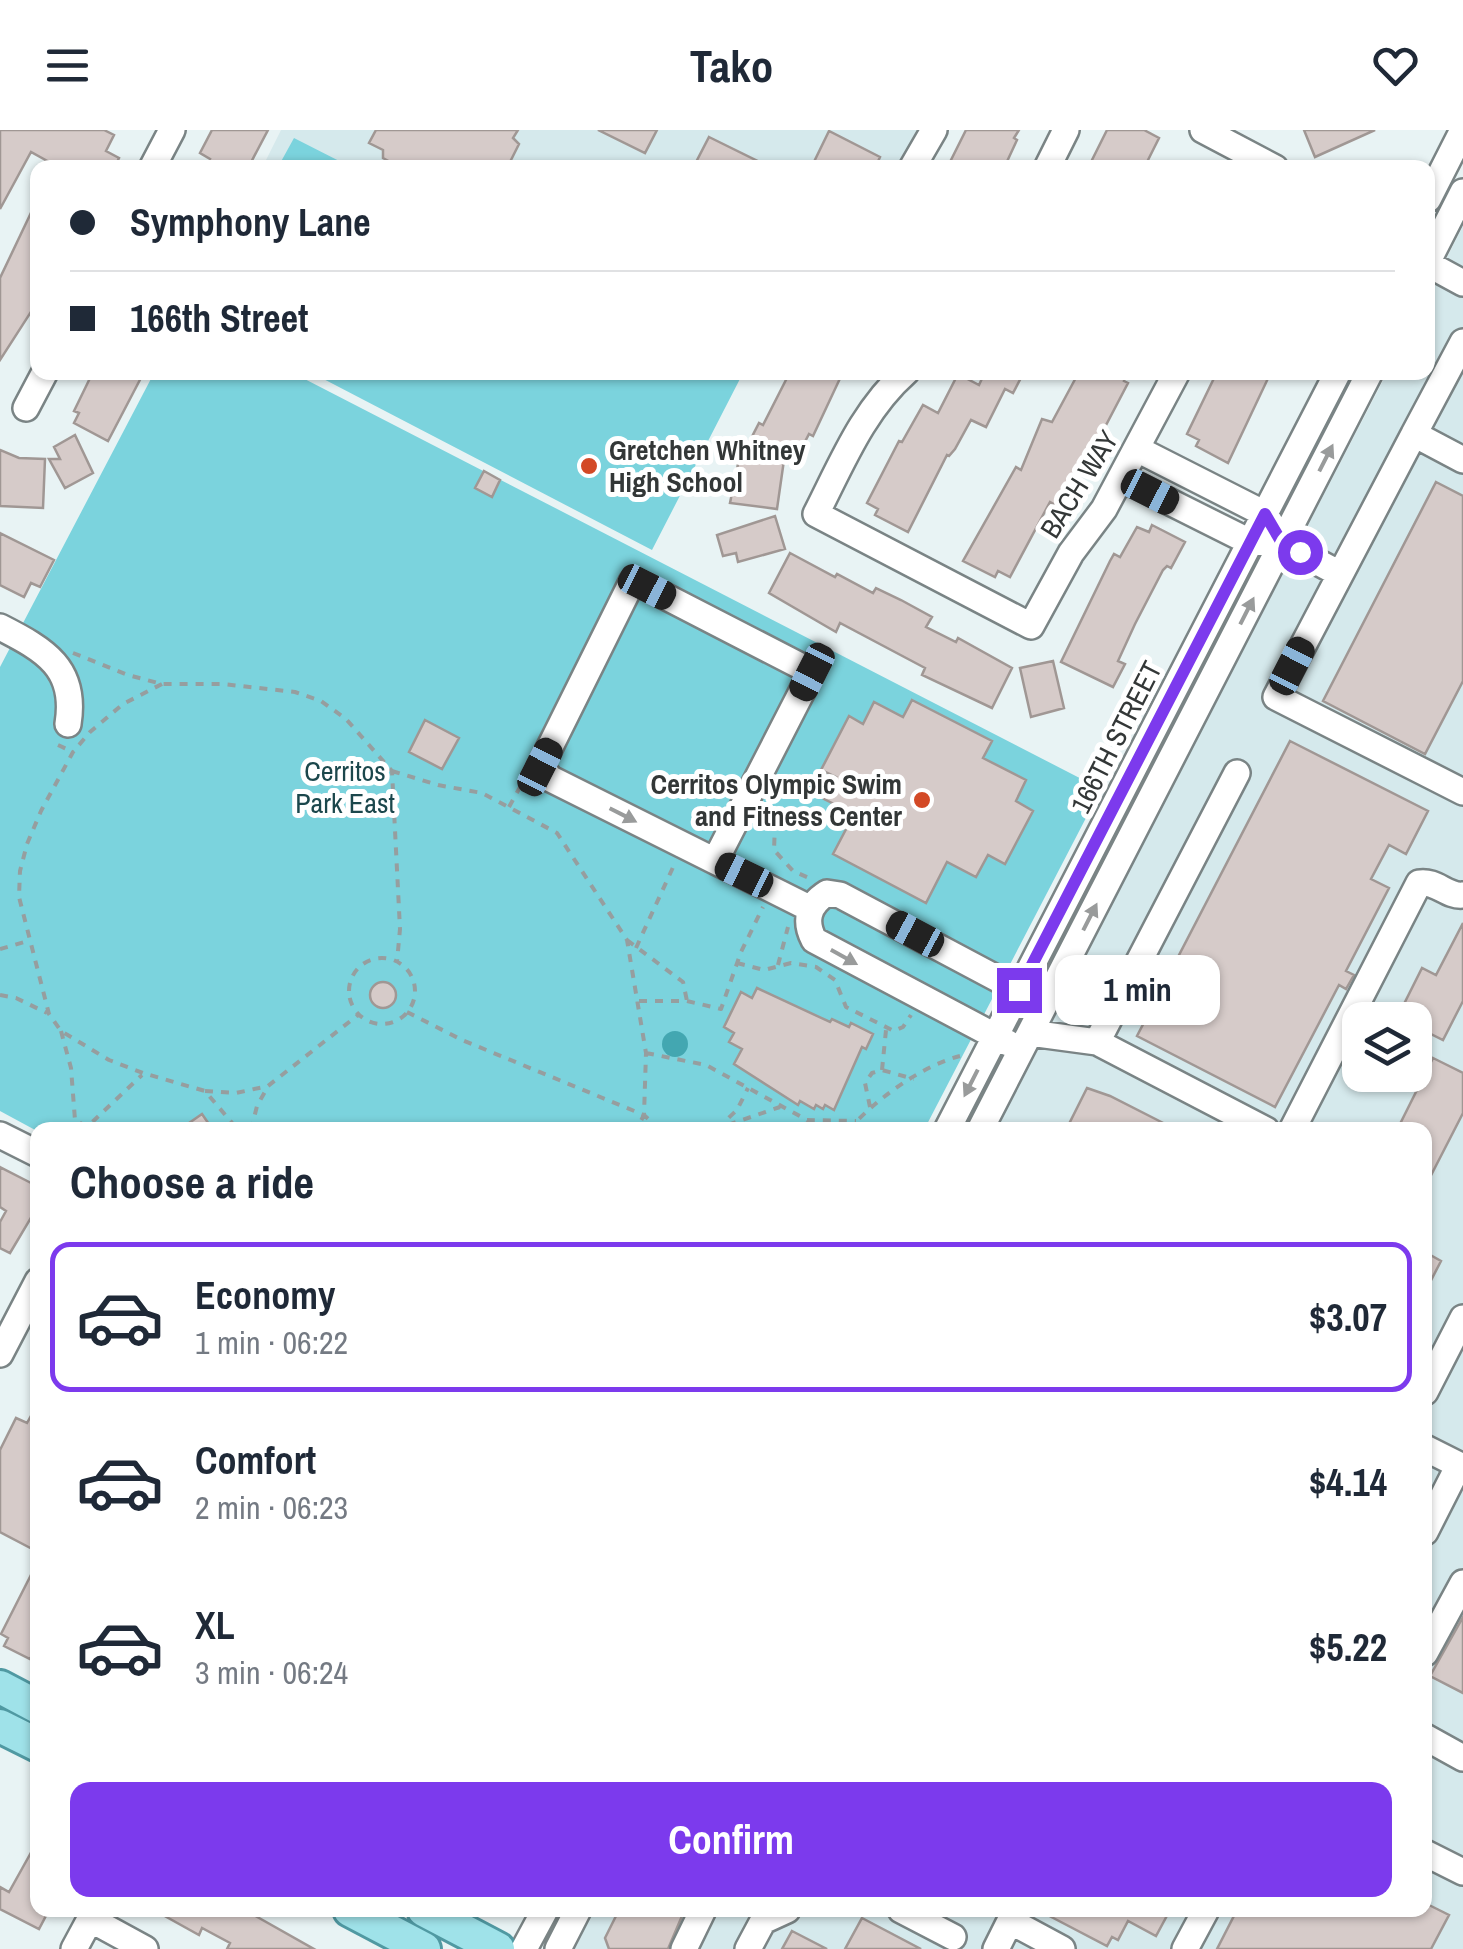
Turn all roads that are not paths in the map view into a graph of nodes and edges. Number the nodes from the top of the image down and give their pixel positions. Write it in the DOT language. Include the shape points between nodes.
graph roads {
  1 [pos="172,130"];
  2 [pos="934,130"];
  3 [pos="1066,130"];
  4 [pos="1203,130"];
  5 [pos="1463,130"];
  6 [pos="156,160"];
  7 [pos="917,160"];
  8 [pos="1051,160"];
  9 [pos="1260,160"];
  10 [pos="1435,185"];
  11 [pos="1463,192"];
  12 [pos="1435,248"];
  13 [pos="1435,266"];
  14 [pos="1463,283"];
  15 [pos="1463,342"];
  16 [pos="40,380"];
  17 [pos="897,380"];
  18 [pos="1173,380"];
  19 [pos="1334,380"];
  20 [pos="1366,380"];
  21 [pos="26,408"];
  22 [pos="1414,434"];
  23 [pos="1137,449"];
  24 [pos="1463,460"];
  25 [pos="1122,478"];
  26 [pos="1265,514"];
  27 [pos="1250,542"];
  28 [pos="1282,543"];
  29 [pos="1340,574"];
  30 [pos="7,631"];
  31 [pos="63,734"];
  32 [pos="1236,773"];
  33 [pos="1463,792"];
  34 [pos="715,861"];
  35 [pos="1463,895"];
  36 [pos="812,909"];
  37 [pos="1019,990"];
  38 [pos="1045,1004"];
  39 [pos="995,1037"];
  40 [pos="1026,1042"];
  41 [pos="1097,1042"];
  42 [pos="951,1122"];
  43 [pos="984,1122"];
  44 [pos="1251,1122"];
  45 [pos="1296,1122"];
  46 [pos="0,1135"];
  47 [pos="30,1150"];
  48 [pos="30,1296"];
  49 [pos="1463,1318"];
  50 [pos="0,1354"];
  51 [pos="1432,1378"];
  52 [pos="1432,1451"];
  53 [pos="1461,1461"];
  54 [pos="1432,1518"];
  55 [pos="1463,1582"];
  56 [pos="1432,1640"];
  57 [pos="0,1688"];
  58 [pos="30,1703"];
  59 [pos="0,1726"];
  60 [pos="1432,1741"];
  61 [pos="30,1742"];
  62 [pos="1463,1758"];
  63 [pos="1432,1856"];
  64 [pos="1463,1872"];
  65 [pos="91,1917"];
  66 [pos="95,1917"];
  67 [pos="363,1917"];
  68 [pos="437,1917"];
  69 [pos="540,1917"];
  70 [pos="574,1917"];
  71 [pos="700,1917"];
  72 [pos="772,1917"];
  73 [pos="915,1917"];
  74 [pos="1004,1917"];
  75 [pos="1006,1917"];
  76 [pos="1202,1917"];
  77 [pos="954,1937"];
  78 [pos="74,1949"];
  79 [pos="145,1949"];
  80 [pos="424,1949"];
  81 [pos="498,1949"];
  82 [pos="524,1949"];
  83 [pos="558,1949"];
  84 [pos="684,1949"];
  85 [pos="748,1949"];
  86 [pos="996,1949"];
  87 [pos="1062,1949"];
  88 [pos="1185,1949"];
  1 -- 6 [label="street"];
  2 -- 7 [label="street"];
  3 -- 8 [label="street"];
  4 -- 9 [label="street"];
  5 -- 10 [label="street"];
  11 -- 12 [label="street"];
  13 -- 14 [label="street"];
  15 -- 22 [label="street"];
  16 -- 21 [label="street"];
  17 -- 25 [label="street, BACH WAY" via="867,416 816,514 1031,626 1070,553"];
  18 -- 23 [label="street, BACH WAY"];
  19 -- 26 [label="street, 166TH STREET"];
  28 -- 20 [label="street, one-way"];
  22 -- 24 [label="street"];
  22 -- 29 [label="street"];
  23 -- 25 [label="street, BACH WAY"];
  23 -- 26 [label="street"];
  25 -- 27 [label="street"];
  26 -- 27 [label="street, 166TH STREET"];
  26 -- 28 [label="street"];
  27 -- 28 [label="street"];
  27 -- 37 [label="street, 166TH STREET"];
  28 -- 29 [label="street"];
  38 -- 28 [label="street, one-way"];
  29 -- 33 [label="street" via="1276,698"];
  30 -- 31 [label="street" via="58,665 69,692"];
  32 -- 41 [label="street"];
  34 -- 34 [label="street, one-way" via="812,672 632,582 540,767"];
  34 -- 36 [label="street"];
  35 -- 45 [label="street" via="1419,883"];
  36 -- 37 [label="street" via="826,893 840,895"];
  36 -- 39 [label="street, one-way" via="807,927 814,940"];
  37 -- 38 [label="street"];
  37 -- 39 [label="street, 166TH STREET"];
  38 -- 40 [label="street"];
  39 -- 40 [label="street"];
  39 -- 42 [label="street, 166TH STREET, one-way"];
  40 -- 41 [label="street"];
  40 -- 43 [label="street"];
  41 -- 44 [label="street"];
  46 -- 47 [label="street"];
  48 -- 50 [label="street"];
  49 -- 51 [label="street"];
  52 -- 53 [label="street"];
  53 -- 54 [label="street"];
  55 -- 56 [label="street"];
  57 -- 58 [label="main road"];
  59 -- 61 [label="main road"];
  60 -- 62 [label="street"];
  63 -- 64 [label="street"];
  65 -- 78 [label="street"];
  66 -- 79 [label="street"];
  67 -- 80 [label="main road"];
  68 -- 81 [label="main road"];
  69 -- 82 [label="street"];
  70 -- 83 [label="street"];
  71 -- 84 [label="street"];
  72 -- 85 [label="street"];
  73 -- 77 [label="street"];
  74 -- 86 [label="street"];
  75 -- 87 [label="street"];
  76 -- 88 [label="street"];
}
